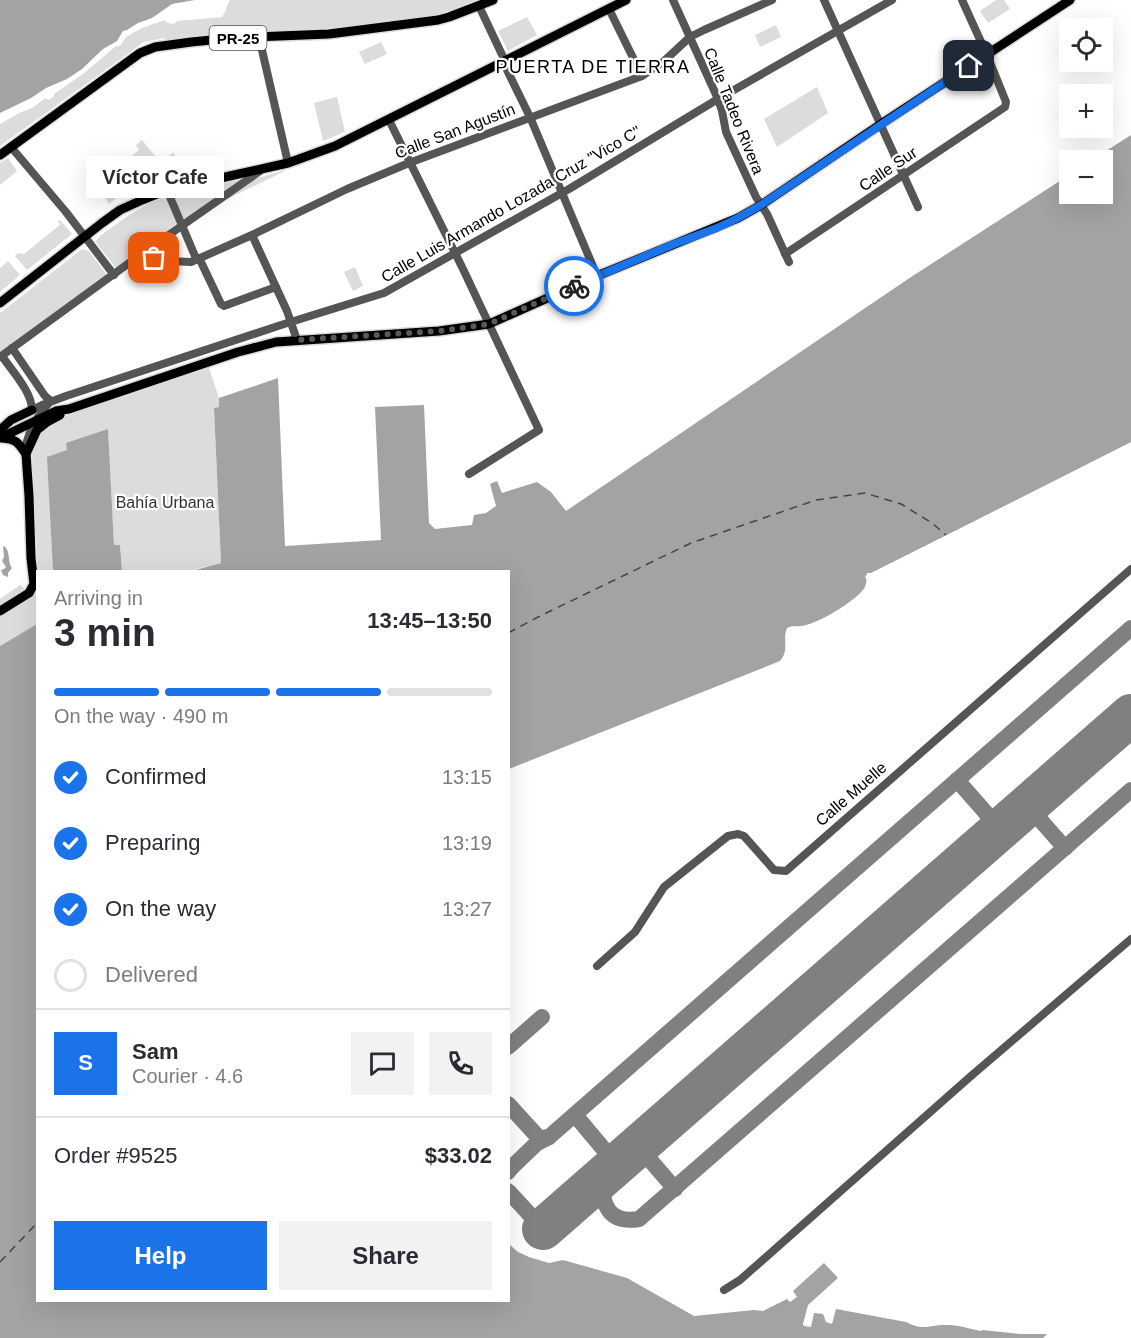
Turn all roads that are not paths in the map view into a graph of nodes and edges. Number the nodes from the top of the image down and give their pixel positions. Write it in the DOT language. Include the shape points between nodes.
graph roads {
  1 [pos="493,0"];
  2 [pos="626,0"];
  3 [pos="673,0"];
  4 [pos="772,0"];
  5 [pos="824,0"];
  6 [pos="892,0"];
  7 [pos="962,0"];
  8 [pos="1070,0"];
  9 [pos="479,6"];
  10 [pos="609,9"];
  11 [pos="838,31"];
  12 [pos="259,37"];
  13 [pos="690,37"];
  14 [pos="987,54"];
  15 [pos="505,61"];
  16 [pos="642,76"];
  17 [pos="718,99"];
  18 [pos="530,117"];
  19 [pos="389,120"];
  20 [pos="881,124"];
  21 [pos="11,147"];
  22 [pos="0,154"];
  23 [pos="288,163"];
  24 [pos="409,163"];
  25 [pos="264,168"];
  26 [pos="903,175"];
  27 [pos="166,190"];
  28 [pos="562,192"];
  29 [pos="761,205"];
  30 [pos="918,207"];
  31 [pos="182,226"];
  32 [pos="84,236"];
  33 [pos="252,236"];
  34 [pos="455,253"];
  35 [pos="140,255"];
  36 [pos="787,258"];
  37 [pos="198,259"];
  38 [pos="114,275"];
  39 [pos="597,276"];
  40 [pos="276,287"];
  41 [pos="0,303"];
  42 [pos="291,321"];
  43 [pos="489,324"];
  44 [pos="297,340"];
  45 [pos="12,348"];
  46 [pos="1,356"];
  47 [pos="51,402"];
  48 [pos="69,409"];
  49 [pos="35,414"];
  50 [pos="0,430"];
  51 [pos="0,438"];
  52 [pos="26,454"];
  53 [pos="469,474"];
  54 [pos="1131,569"];
  55 [pos="0,611"];
  56 [pos="1131,939"];
  57 [pos="597,966"];
  58 [pos="724,1290"];
  1 -- 9 [label="main road, PR-25"];
  2 -- 10 [label="main road"];
  3 -- 13 [label="street, Calle Tadeo Rivera"];
  4 -- 13 [label="street, Calle San Agustín"];
  5 -- 11 [label="street"];
  6 -- 11 [label="street, Calle Luis Armando Lozada Cruz \"Vico C\""];
  7 -- 14 [label="street"];
  8 -- 14 [label="main road"];
  9 -- 12 [label="main road, PR-25" via="438,20 329,34"];
  9 -- 15 [label="street"];
  10 -- 15 [label="main road"];
  10 -- 16 [label="street"];
  11 -- 17 [label="street, Calle Luis Armando Lozada Cruz \"Vico C\""];
  11 -- 20 [label="street"];
  12 -- 21 [label="main road, PR-25" via="147,50"];
  12 -- 23 [label="street"];
  13 -- 16 [label="street, Calle San Agustín"];
  13 -- 17 [label="street, Calle Tadeo Rivera"];
  14 -- 20 [label="main road"];
  14 -- 26 [label="street, Calle Sur" via="1005,106"];
  15 -- 18 [label="street"];
  15 -- 19 [label="main road"];
  16 -- 18 [label="street, Calle San Agustín"];
  17 -- 28 [label="street, Calle Luis Armando Lozada Cruz \"Vico C\""];
  17 -- 29 [label="street, Calle Tadeo Rivera" via="726,132"];
  18 -- 24 [label="street, Calle San Agustín"];
  18 -- 28 [label="street"];
  19 -- 23 [label="main road"];
  19 -- 24 [label="street"];
  20 -- 26 [label="street"];
  20 -- 29 [label="main road"];
  21 -- 22 [label="main road, PR-25"];
  21 -- 32 [label="street"];
  23 -- 25 [label="main road"];
  24 -- 33 [label="street, Calle San Agustín"];
  24 -- 34 [label="street"];
  25 -- 27 [label="main road"];
  25 -- 31 [label="street"];
  26 -- 30 [label="street"];
  26 -- 36 [label="street, Calle Sur"];
  27 -- 31 [label="street"];
  27 -- 32 [label="main road" via="120,210"];
  28 -- 34 [label="street, Calle Luis Armando Lozada Cruz \"Vico C\""];
  28 -- 39 [label="street"];
  29 -- 36 [label="street, Calle Tadeo Rivera"];
  29 -- 39 [label="main road" via="717,228"];
  31 -- 35 [label="street"];
  31 -- 37 [label="street"];
  32 -- 38 [label="street"];
  32 -- 41 [label="main road"];
  33 -- 37 [label="street, Calle San Agustín"];
  33 -- 40 [label="street"];
  34 -- 42 [label="street, Calle Luis Armando Lozada Cruz \"Vico C\"" via="384,293"];
  34 -- 43 [label="street"];
  35 -- 37 [label="street, Calle San Agustín" via="185,263"];
  35 -- 38 [label="street"];
  37 -- 40 [label="street" via="224,306"];
  38 -- 45 [label="street"];
  39 -- 43 [label="main road"];
  40 -- 42 [label="street"];
  42 -- 44 [label="street"];
  42 -- 47 [label="street, Calle Luis Armando Lozada Cruz \"Vico C\""];
  43 -- 44 [label="main road"];
  43 -- 53 [label="street" via="539,429"];
  44 -- 48 [label="main road" via="238,352"];
  45 -- 46 [label="street"];
  45 -- 47 [label="street"];
  46 -- 49 [label="street" via="27,391"];
  47 -- 49 [label="street"];
  48 -- 49 [label="main road"];
  48 -- 52 [label="main road" via="42,425"];
  49 -- 50 [label="main road" via="11,420"];
  49 -- 51 [label="main road"];
  49 -- 52 [label="street"];
  51 -- 52 [label="main road" via="14,440"];
  52 -- 55 [label="main road" via="34,584 29,593"];
  54 -- 57 [label="street, Calle Muelle" via="786,871 774,870 744,836 728,837 664,887 636,932"];
  56 -- 58 [label="street"];
}
